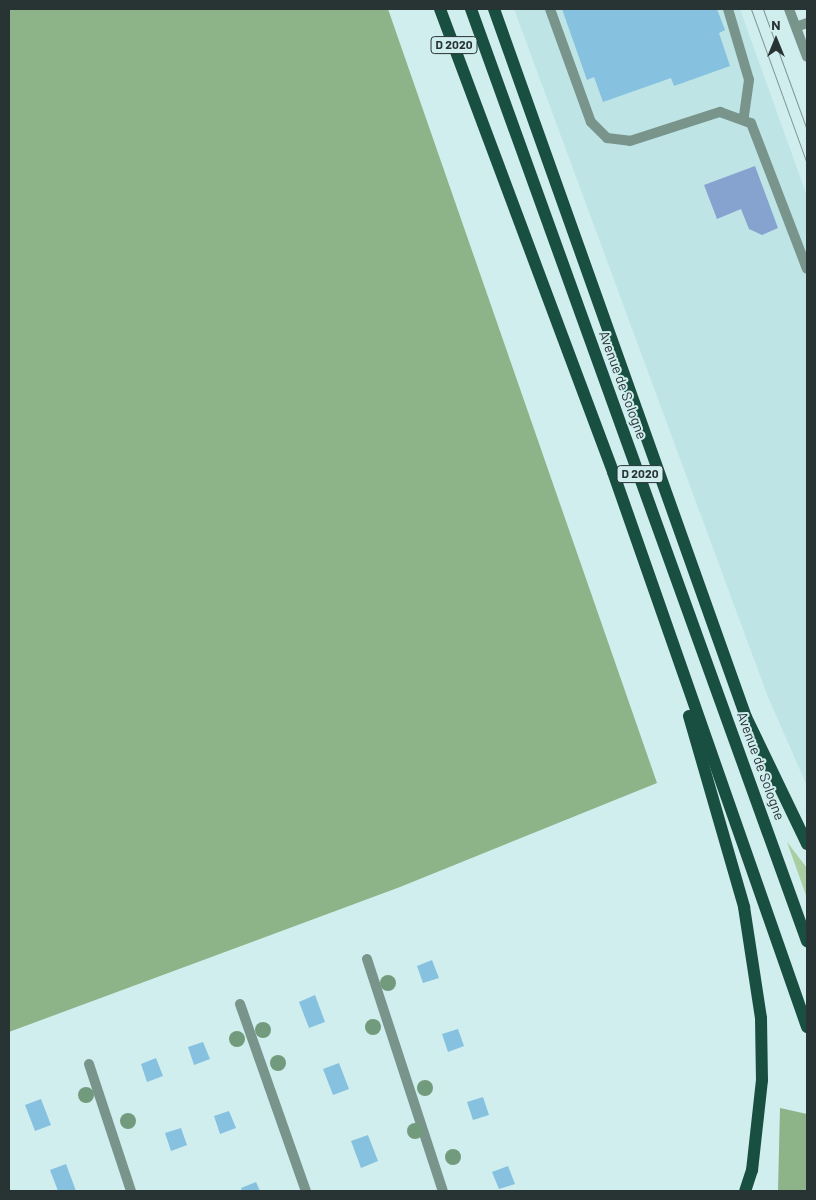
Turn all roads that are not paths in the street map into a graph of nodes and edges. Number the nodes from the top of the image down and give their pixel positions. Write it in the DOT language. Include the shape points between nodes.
graph roads {
  1 [pos="440,9"];
  2 [pos="471,9"];
  3 [pos="494,9"];
  4 [pos="550,9"];
  5 [pos="728,9"];
  6 [pos="790,9"];
  7 [pos="807,23"];
  8 [pos="796,27"];
  9 [pos="806,50"];
  10 [pos="744,117"];
  11 [pos="807,269"];
  12 [pos="652,591"];
  13 [pos="807,844"];
  14 [pos="807,941"];
  15 [pos="367,959"];
  16 [pos="240,1004"];
  17 [pos="807,1027"];
  18 [pos="89,1064"];
  19 [pos="130,1191"];
  20 [pos="306,1191"];
  21 [pos="443,1191"];
  22 [pos="745,1191"];
  1 -- 12 [label="main road, D 2020" via="609,462"];
  2 -- 14 [label="main road, Avenue de Sologne / D 2020"];
  3 -- 13 [label="main road" via="746,717"];
  4 -- 10 [label="street" via="591,122 607,138 630,141 712,113"];
  5 -- 10 [label="street" via="746,64 749,90"];
  6 -- 8 [label="street"];
  7 -- 8 [label="street"];
  8 -- 9 [label="street"];
  10 -- 11 [label="street" via="759,135"];
  12 -- 17 [label="main road, D 2020"];
  12 -- 22 [label="main road" via="744,907 761,1018 762,1080 752,1170"];
  15 -- 21 [label="street"];
  16 -- 20 [label="street"];
  18 -- 19 [label="street"];
}
